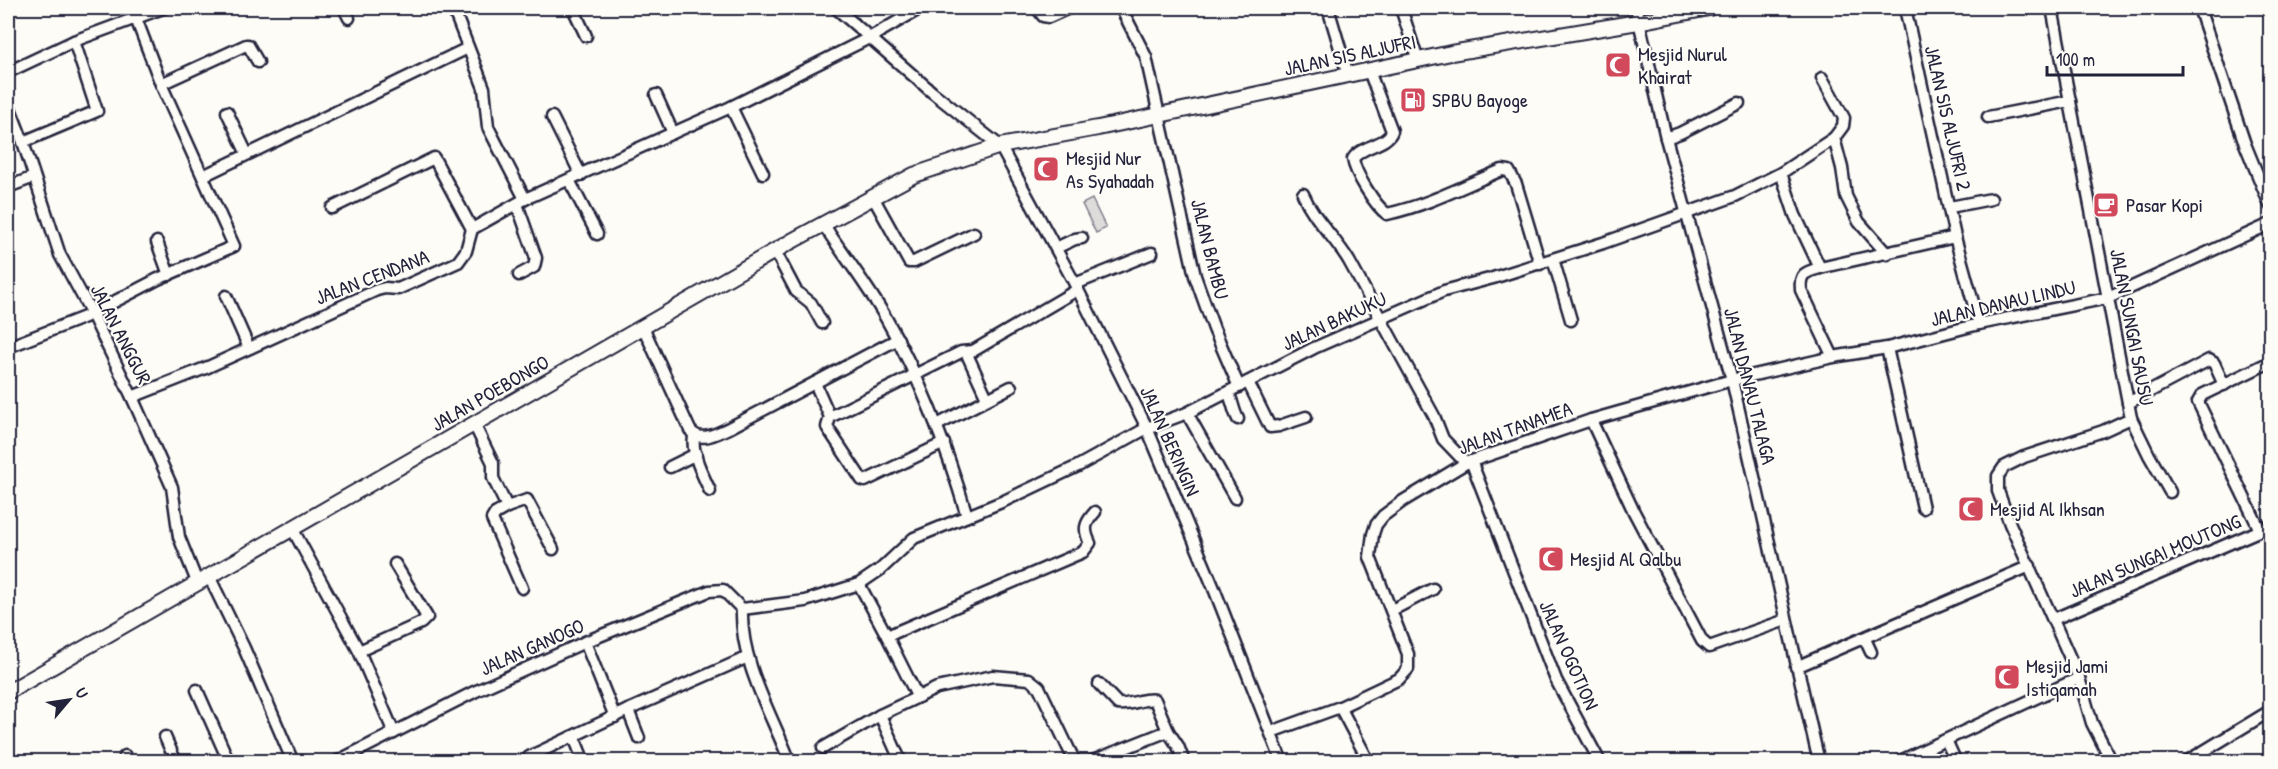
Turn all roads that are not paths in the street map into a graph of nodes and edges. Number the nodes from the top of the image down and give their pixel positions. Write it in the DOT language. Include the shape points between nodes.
graph roads {
  1 [pos="163,8"];
  2 [pos="453,8"];
  3 [pos="573,8"];
  4 [pos="836,8"];
  5 [pos="921,8"];
  6 [pos="1037,8"];
  7 [pos="1069,8"];
  8 [pos="1121,8"];
  9 [pos="1328,8"];
  10 [pos="1401,8"];
  11 [pos="1636,8"];
  12 [pos="1709,8"];
  13 [pos="1905,8"];
  14 [pos="2052,8"];
  15 [pos="2199,8"];
  16 [pos="134,12"];
  17 [pos="1638,22"];
  18 [pos="586,36"];
  19 [pos="869,38"];
  20 [pos="74,41"];
  21 [pos="468,48"];
  22 [pos="1418,61"];
  23 [pos="258,63"];
  24 [pos="9,69"];
  25 [pos="1369,71"];
  26 [pos="1347,75"];
  27 [pos="1822,78"];
  28 [pos="161,84"];
  29 [pos="656,95"];
  30 [pos="2070,101"];
  31 [pos="8,103"];
  32 [pos="1739,103"];
  33 [pos="731,107"];
  34 [pos="227,112"];
  35 [pos="1158,116"];
  36 [pos="552,117"];
  37 [pos="1988,117"];
  38 [pos="673,134"];
  39 [pos="1666,138"];
  40 [pos="1834,138"];
  41 [pos="23,142"];
  42 [pos="1000,146"];
  43 [pos="247,154"];
  44 [pos="764,172"];
  45 [pos="1781,173"];
  46 [pos="581,175"];
  47 [pos="203,176"];
  48 [pos="34,177"];
  49 [pos="569,180"];
  50 [pos="8,187"];
  51 [pos="1303,194"];
  52 [pos="873,197"];
  53 [pos="1991,199"];
  54 [pos="521,201"];
  55 [pos="2271,205"];
  56 [pos="1950,207"];
  57 [pos="332,208"];
  58 [pos="1686,213"];
  59 [pos="823,224"];
  60 [pos="2271,224"];
  61 [pos="472,229"];
  62 [pos="974,233"];
  63 [pos="597,234"];
  64 [pos="1955,237"];
  65 [pos="1082,238"];
  66 [pos="157,243"];
  67 [pos="1056,248"];
  68 [pos="775,251"];
  69 [pos="1152,253"];
  70 [pos="1887,254"];
  71 [pos="1553,259"];
  72 [pos="1540,264"];
  73 [pos="1820,268"];
  74 [pos="169,274"];
  75 [pos="519,275"];
  76 [pos="1076,287"];
  77 [pos="226,296"];
  78 [pos="2108,298"];
  79 [pos="91,312"];
  80 [pos="1380,319"];
  81 [pos="1572,320"];
  82 [pos="822,323"];
  83 [pos="1979,324"];
  84 [pos="643,327"];
  85 [pos="898,339"];
  86 [pos="8,347"];
  87 [pos="249,348"];
  88 [pos="1887,348"];
  89 [pos="966,352"];
  90 [pos="1833,357"];
  91 [pos="2271,362"];
  92 [pos="913,375"];
  93 [pos="1731,380"];
  94 [pos="815,382"];
  95 [pos="1244,385"];
  96 [pos="2224,385"];
  97 [pos="1011,387"];
  98 [pos="1228,392"];
  99 [pos="132,397"];
  100 [pos="987,398"];
  101 [pos="2128,403"];
  102 [pos="1187,413"];
  103 [pos="830,417"];
  104 [pos="1306,417"];
  105 [pos="2131,418"];
  106 [pos="1238,419"];
  107 [pos="1591,420"];
  108 [pos="474,424"];
  109 [pos="937,426"];
  110 [pos="1147,428"];
  111 [pos="694,436"];
  112 [pos="944,443"];
  113 [pos="696,454"];
  114 [pos="1468,462"];
  115 [pos="670,466"];
  116 [pos="710,491"];
  117 [pos="2170,492"];
  118 [pos="1235,498"];
  119 [pos="507,507"];
  120 [pos="1923,508"];
  121 [pos="1095,512"];
  122 [pos="967,516"];
  123 [pos="292,528"];
  124 [pos="2266,528"];
  125 [pos="554,549"];
  126 [pos="395,564"];
  127 [pos="2030,566"];
  128 [pos="203,579"];
  129 [pos="860,584"];
  130 [pos="522,588"];
  131 [pos="1433,589"];
  132 [pos="742,609"];
  133 [pos="1392,610"];
  134 [pos="2054,619"];
  135 [pos="1786,620"];
  136 [pos="887,636"];
  137 [pos="1865,639"];
  138 [pos="585,642"];
  139 [pos="359,651"];
  140 [pos="1871,652"];
  141 [pos="748,657"];
  142 [pos="1796,667"];
  143 [pos="2079,678"];
  144 [pos="1099,684"];
  145 [pos="9,689"];
  146 [pos="197,690"];
  147 [pos="917,696"];
  148 [pos="1340,707"];
  149 [pos="628,710"];
  150 [pos="2271,711"];
  151 [pos="880,716"];
  152 [pos="615,717"];
  153 [pos="1168,731"];
  154 [pos="1271,732"];
  155 [pos="394,733"];
  156 [pos="165,737"];
  157 [pos="574,737"];
  158 [pos="639,738"];
  159 [pos="1946,740"];
  160 [pos="823,748"];
  161 [pos="529,758"];
  162 [pos="176,762"];
  163 [pos="229,762"];
  164 [pos="293,762"];
  165 [pos="336,762"];
  166 [pos="584,762"];
  167 [pos="790,762"];
  168 [pos="901,762"];
  169 [pos="1075,762"];
  170 [pos="1090,762"];
  171 [pos="1185,762"];
  172 [pos="1282,762"];
  173 [pos="1369,762"];
  174 [pos="1600,762"];
  175 [pos="1819,762"];
  176 [pos="1898,762"];
  177 [pos="1956,762"];
  178 [pos="2112,762"];
  179 [pos="2186,762"];
  1 -- 16 [label="street"];
  2 -- 21 [label="street"];
  3 -- 18 [label="street"];
  4 -- 19 [label="street"];
  5 -- 19 [label="street"];
  6 -- 7 [label="street" via="1045,17"];
  8 -- 35 [label="street, JALAN BAMBU" via="1146,57"];
  9 -- 26 [label="street"];
  10 -- 22 [label="street"];
  11 -- 17 [label="street, JALAN DANAU TALAGA"];
  12 -- 17 [label="main road, JALAN SIS ALJUFRI"];
  13 -- 56 [label="street, JALAN SIS ALJUFRI 2"];
  14 -- 30 [label="street, JALAN SUNGAI SAUSU"];
  15 -- 55 [label="street"];
  16 -- 20 [label="street"];
  16 -- 28 [label="street"];
  17 -- 22 [label="main road, JALAN SIS ALJUFRI"];
  17 -- 39 [label="street, JALAN DANAU TALAGA"];
  19 -- 33 [label="street"];
  19 -- 42 [label="street"];
  20 -- 24 [label="street"];
  20 -- 41 [label="street" via="97,111"];
  21 -- 43 [label="street"];
  21 -- 54 [label="street" via="484,88 489,127"];
  22 -- 25 [label="main road, JALAN SIS ALJUFRI"];
  23 -- 28 [label="street" via="246,45"];
  25 -- 26 [label="main road, JALAN SIS ALJUFRI"];
  25 -- 72 [label="street" via="1392,131 1388,138 1353,159 1382,210 1390,213 1430,202 1506,170 1513,176"];
  26 -- 35 [label="main road, JALAN SIS ALJUFRI"];
  27 -- 40 [label="street" via="1845,122"];
  28 -- 47 [label="street"];
  29 -- 38 [label="street"];
  30 -- 37 [label="street"];
  30 -- 78 [label="street, JALAN SUNGAI SAUSU"];
  31 -- 41 [label="street, JALAN ANGGUR"];
  32 -- 39 [label="street"];
  33 -- 38 [label="street"];
  33 -- 44 [label="street"];
  34 -- 43 [label="street"];
  35 -- 42 [label="main road, JALAN SIS ALJUFRI"];
  35 -- 95 [label="street, JALAN BAMBU" via="1195,276 1214,328"];
  36 -- 46 [label="street"];
  38 -- 46 [label="street"];
  39 -- 58 [label="street, JALAN DANAU TALAGA"];
  40 -- 45 [label="street, JALAN BAKUKU"];
  40 -- 70 [label="street" via="1846,196 1859,222"];
  41 -- 48 [label="street, JALAN ANGGUR"];
  42 -- 52 [label="main road, JALAN POEBONGO" via="929,169"];
  42 -- 67 [label="street, JALAN BERINGIN"];
  43 -- 47 [label="street"];
  45 -- 58 [label="street, JALAN BAKUKU" via="1735,196"];
  45 -- 73 [label="street"];
  46 -- 49 [label="street"];
  47 -- 74 [label="street" via="234,246"];
  48 -- 50 [label="street"];
  48 -- 79 [label="street, JALAN ANGGUR" via="60,255"];
  49 -- 54 [label="street"];
  49 -- 63 [label="street"];
  51 -- 80 [label="street" via="1311,212 1342,249"];
  52 -- 59 [label="main road, JALAN POEBONGO"];
  52 -- 62 [label="street" via="909,262"];
  53 -- 56 [label="street"];
  54 -- 61 [label="street"];
  54 -- 75 [label="street" via="536,258 534,267"];
  56 -- 64 [label="street, JALAN SIS ALJUFRI 2"];
  57 -- 61 [label="street" via="434,158"];
  58 -- 71 [label="street, JALAN BAKUKU"];
  58 -- 93 [label="street, JALAN DANAU TALAGA"];
  59 -- 68 [label="main road, JALAN POEBONGO"];
  59 -- 85 [label="street" via="870,290"];
  60 -- 78 [label="street, JALAN DANAU LINDU"];
  61 -- 87 [label="street, JALAN CENDANA" via="466,251 458,262 398,289 377,290"];
  64 -- 70 [label="street"];
  64 -- 83 [label="street, JALAN SIS ALJUFRI 2"];
  65 -- 67 [label="street"];
  66 -- 74 [label="street"];
  67 -- 76 [label="street, JALAN BERINGIN"];
  68 -- 82 [label="street" via="788,279 811,303"];
  68 -- 84 [label="main road, JALAN POEBONGO"];
  69 -- 76 [label="street"];
  70 -- 73 [label="street"];
  71 -- 72 [label="street, JALAN BAKUKU"];
  71 -- 81 [label="street"];
  72 -- 80 [label="street, JALAN BAKUKU" via="1444,291"];
  73 -- 90 [label="street" via="1803,275 1801,290"];
  74 -- 79 [label="street"];
  76 -- 89 [label="street" via="991,342"];
  76 -- 110 [label="street, JALAN BERINGIN"];
  77 -- 87 [label="street"];
  78 -- 83 [label="street, JALAN DANAU LINDU"];
  78 -- 101 [label="street, JALAN SUNGAI SAUSU"];
  79 -- 86 [label="street"];
  79 -- 99 [label="street, JALAN ANGGUR"];
  80 -- 95 [label="street, JALAN BAKUKU"];
  80 -- 114 [label="street" via="1443,439"];
  83 -- 88 [label="street, JALAN DANAU LINDU"];
  84 -- 108 [label="main road, JALAN POEBONGO"];
  84 -- 111 [label="street"];
  85 -- 92 [label="street"];
  85 -- 94 [label="street"];
  87 -- 99 [label="street, JALAN CENDANA"];
  88 -- 90 [label="street, JALAN DANAU LINDU"];
  88 -- 120 [label="street"];
  89 -- 92 [label="street"];
  89 -- 100 [label="street"];
  90 -- 93 [label="street, JALAN DANAU LINDU"];
  91 -- 96 [label="street"];
  92 -- 103 [label="street"];
  92 -- 109 [label="street"];
  93 -- 107 [label="street, JALAN TANAMEA"];
  93 -- 135 [label="street, JALAN DANAU TALAGA"];
  94 -- 103 [label="street"];
  94 -- 111 [label="street" via="729,428 705,437"];
  95 -- 98 [label="street, JALAN BAKUKU"];
  95 -- 104 [label="street, JALAN BAMBU" via="1270,427"];
  96 -- 101 [label="street" via="2209,360"];
  96 -- 124 [label="street" via="2202,395 2198,402"];
  97 -- 100 [label="street"];
  98 -- 102 [label="street, JALAN BAKUKU"];
  98 -- 106 [label="street"];
  99 -- 128 [label="street, JALAN ANGGUR" via="172,487 179,537"];
  100 -- 109 [label="street"];
  101 -- 105 [label="street, JALAN SUNGAI SAUSU"];
  102 -- 110 [label="street, JALAN BAKUKU"];
  102 -- 118 [label="street"];
  103 -- 112 [label="street" via="827,427 865,481"];
  105 -- 117 [label="street"];
  105 -- 127 [label="street, JALAN SUNGAI SAUSU" via="2024,456 2004,467 1998,476 1998,490"];
  107 -- 114 [label="street, JALAN TANAMEA"];
  107 -- 135 [label="street" via="1702,641 1708,647"];
  108 -- 119 [label="street" via="493,463 492,478"];
  108 -- 123 [label="main road, JALAN POEBONGO"];
  109 -- 112 [label="street"];
  110 -- 122 [label="street, JALAN BAKUKU" via="1078,466"];
  110 -- 154 [label="street, JALAN BERINGIN"];
  111 -- 113 [label="street"];
  112 -- 122 [label="street"];
  113 -- 115 [label="street"];
  113 -- 116 [label="street"];
  114 -- 133 [label="street, JALAN TANAMEA" via="1403,501 1376,525 1370,556"];
  114 -- 174 [label="street, JALAN OGOTION" via="1556,680"];
  119 -- 125 [label="street" via="527,500"];
  119 -- 130 [label="street" via="492,519"];
  121 -- 136 [label="street" via="1086,522 1089,543 1083,552"];
  122 -- 129 [label="street, JALAN BAKUKU" via="914,538"];
  123 -- 128 [label="main road, JALAN POEBONGO"];
  123 -- 139 [label="street"];
  124 -- 134 [label="street, JALAN SUNGAI MOUTONG"];
  126 -- 139 [label="street" via="427,617 422,623"];
  127 -- 134 [label="street, JALAN SUNGAI SAUSU"];
  127 -- 137 [label="street"];
  128 -- 145 [label="main road, JALAN POEBONGO"];
  128 -- 164 [label="street, JALAN ANGGUR" via="243,648"];
  129 -- 132 [label="street, JALAN BAKUKU" via="805,602"];
  129 -- 136 [label="street"];
  131 -- 133 [label="street"];
  132 -- 138 [label="street, JALAN GANOGO" via="728,593 715,589"];
  132 -- 141 [label="street"];
  133 -- 148 [label="street, JALAN TANAMEA" via="1408,654 1408,669 1399,679"];
  134 -- 143 [label="street, JALAN SUNGAI SAUSU"];
  135 -- 142 [label="street, JALAN DANAU TALAGA"];
  136 -- 147 [label="street"];
  137 -- 140 [label="street"];
  137 -- 142 [label="street"];
  138 -- 152 [label="street"];
  138 -- 155 [label="street, JALAN GANOGO"];
  139 -- 155 [label="street"];
  141 -- 149 [label="street"];
  141 -- 167 [label="street"];
  142 -- 175 [label="street, JALAN DANAU TALAGA"];
  143 -- 159 [label="street"];
  143 -- 178 [label="street, JALAN SUNGAI SAUSU" via="2091,723"];
  144 -- 153 [label="street" via="1121,705 1155,700"];
  146 -- 163 [label="street"];
  147 -- 151 [label="street"];
  147 -- 169 [label="street" via="993,676 1029,679 1039,687"];
  148 -- 154 [label="street, JALAN TANAMEA"];
  148 -- 173 [label="street"];
  149 -- 152 [label="street"];
  149 -- 158 [label="street"];
  150 -- 179 [label="street"];
  151 -- 160 [label="street"];
  151 -- 168 [label="street"];
  152 -- 157 [label="street"];
  153 -- 170 [label="street"];
  153 -- 171 [label="street"];
  154 -- 172 [label="street, JALAN BERINGIN"];
  155 -- 165 [label="street, JALAN GANOGO"];
  156 -- 162 [label="street"];
  157 -- 161 [label="street"];
  157 -- 166 [label="street"];
  159 -- 176 [label="street"];
  159 -- 177 [label="street"];
}
